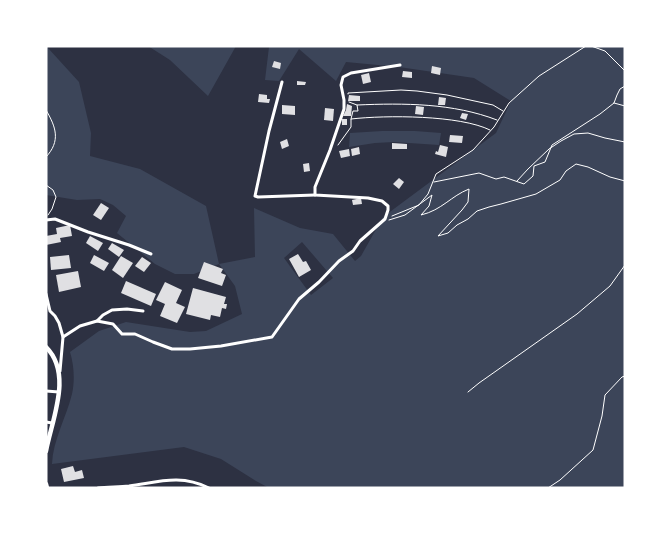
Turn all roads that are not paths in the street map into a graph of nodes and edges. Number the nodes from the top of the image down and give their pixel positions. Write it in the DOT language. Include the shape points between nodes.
graph roads {
  1 [pos="400,65"];
  2 [pos="282,82"];
  3 [pos="315,195"];
  4 [pos="46,219"];
  5 [pos="151,254"];
  6 [pos="46,294"];
  7 [pos="48,311"];
  8 [pos="143,311"];
  9 [pos="97,321"];
  10 [pos="63,337"];
  11 [pos="46,346"];
  12 [pos="60,375"];
  13 [pos="46,391"];
  14 [pos="59,392"];
  15 [pos="46,422"];
  16 [pos="52,423"];
  17 [pos="46,451"];
  18 [pos="46,484"];
  19 [pos="47,488"];
  20 [pos="98,488"];
  21 [pos="210,488"];
  1 -- 3 [label="street" via="344,77 341,85 344,110 315,187"];
  2 -- 3 [label="street" via="255,196"];
  3 -- 9 [label="street" via="368,198 382,201 388,210 385,219 299,299 272,337 221,346 172,349 136,334 122,334 112,324"];
  4 -- 5 [label="street" via="55,219"];
  6 -- 7 [label="street"];
  7 -- 10 [label="street" via="60,323"];
  8 -- 9 [label="street" via="112,310"];
  9 -- 10 [label="street" via="80,326"];
  10 -- 12 [label="street"];
  11 -- 12 [label="street" via="55,357"];
  12 -- 14 [label="street"];
  13 -- 14 [label="street"];
  14 -- 16 [label="street"];
  15 -- 16 [label="street"];
  16 -- 17 [label="street"];
  18 -- 19 [label="street"];
  20 -- 21 [label="street" via="172,479"];
}
